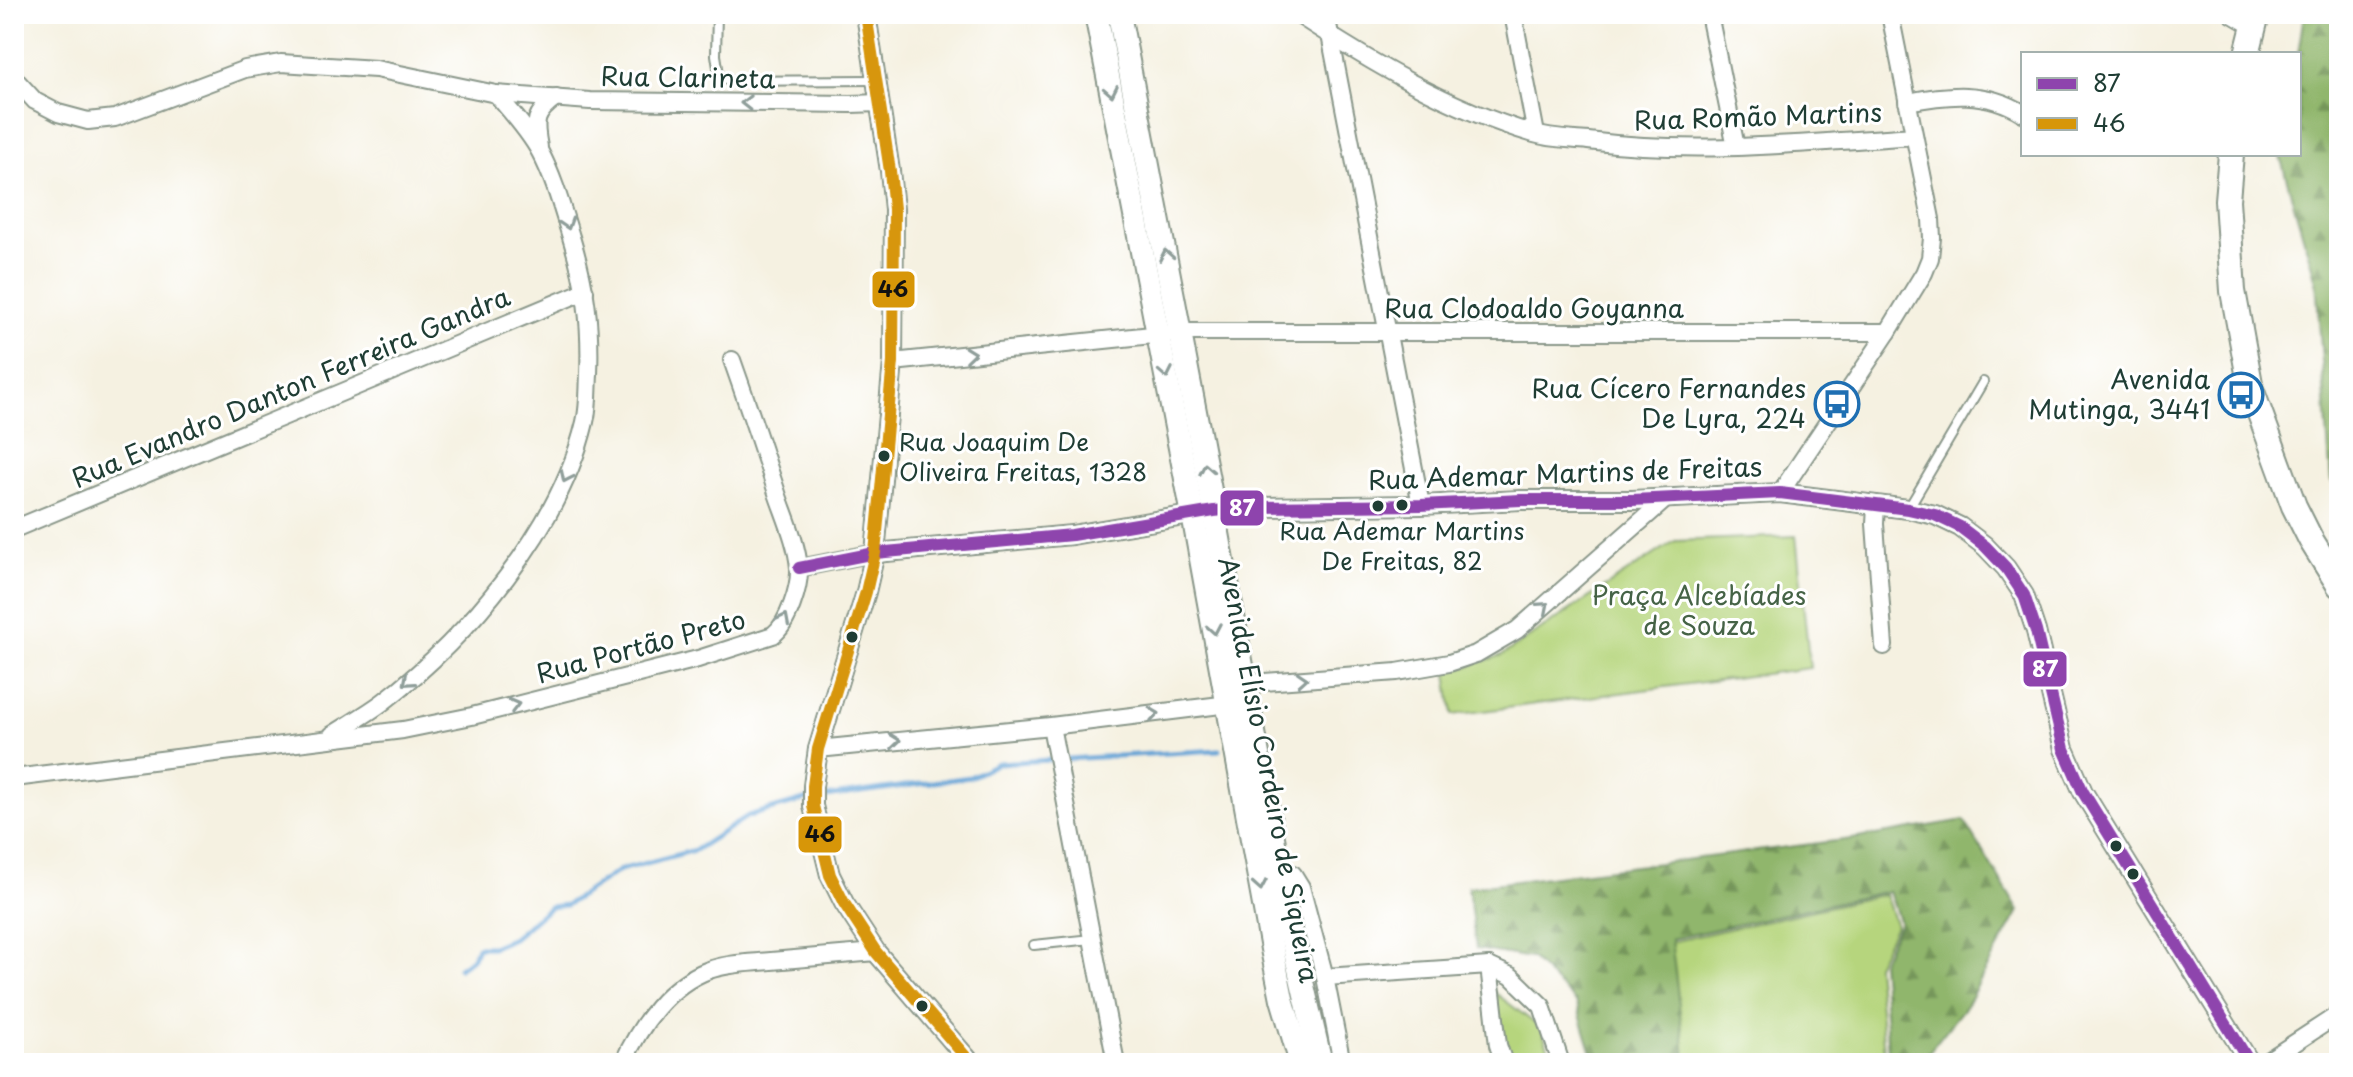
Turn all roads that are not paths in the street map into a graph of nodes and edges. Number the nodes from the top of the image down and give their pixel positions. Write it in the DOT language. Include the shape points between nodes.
graph roads {
  1 [pos="717,14"];
  2 [pos="866,14"];
  3 [pos="1096,14"];
  4 [pos="1119,14"];
  5 [pos="1297,14"];
  6 [pos="1326,14"];
  7 [pos="1513,14"];
  8 [pos="1709,14"];
  9 [pos="1890,14"];
  10 [pos="2232,14"];
  11 [pos="2256,20"];
  12 [pos="1330,36"];
  13 [pos="2248,52"];
  14 [pos="14,78"];
  15 [pos="877,80"];
  16 [pos="496,94"];
  17 [pos="556,98"];
  18 [pos="1907,102"];
  19 [pos="880,103"];
  20 [pos="2021,112"];
  21 [pos="1536,134"];
  22 [pos="1914,136"];
  23 [pos="1736,147"];
  24 [pos="539,151"];
  25 [pos="2231,156"];
  26 [pos="585,291"];
  27 [pos="1181,332"];
  28 [pos="1888,332"];
  29 [pos="1387,333"];
  30 [pos="1158,334"];
  31 [pos="732,360"];
  32 [pos="893,362"];
  33 [pos="1983,382"];
  34 [pos="1780,493"];
  35 [pos="1666,499"];
  36 [pos="1632,500"];
  37 [pos="1876,504"];
  38 [pos="1421,505"];
  39 [pos="1908,509"];
  40 [pos="1204,513"];
  41 [pos="14,529"];
  42 [pos="1631,530"];
  43 [pos="875,553"];
  44 [pos="799,568"];
  45 [pos="2339,585"];
  46 [pos="1884,646"];
  47 [pos="1236,693"];
  48 [pos="381,703"];
  49 [pos="403,730"];
  50 [pos="1052,734"];
  51 [pos="327,738"];
  52 [pos="816,757"];
  53 [pos="14,778"];
  54 [pos="1279,871"];
  55 [pos="1092,939"];
  56 [pos="1034,945"];
  57 [pos="876,952"];
  58 [pos="1489,966"];
  59 [pos="1325,977"];
  60 [pos="2339,1014"];
  61 [pos="623,1063"];
  62 [pos="971,1063"];
  63 [pos="1116,1063"];
  64 [pos="1301,1063"];
  65 [pos="1321,1063"];
  66 [pos="1342,1063"];
  67 [pos="1504,1063"];
  68 [pos="1561,1063"];
  69 [pos="2250,1063"];
  70 [pos="2264,1063"];
  1 -- 15 [label="lane" via="719,74 729,81"];
  2 -- 15 [label="street"];
  3 -- 30 [label="main road, Avenida Elísio Cordeiro de Siqueira, one-way"];
  27 -- 4 [label="main road, Avenida Elísio Cordeiro de Siqueira, one-way"];
  5 -- 12 [label="street, Rua Romão Martins"];
  6 -- 12 [label="street"];
  7 -- 21 [label="street"];
  8 -- 23 [label="street"];
  9 -- 18 [label="street"];
  10 -- 11 [label="street"];
  11 -- 13 [label="main road"];
  12 -- 21 [label="street, Rua Romão Martins" via="1455,104"];
  12 -- 29 [label="street"];
  14 -- 16 [label="street, Rua Clarineta" via="35,101 88,121 115,118 245,69 281,63 376,69"];
  15 -- 19 [label="street"];
  16 -- 17 [label="street, Rua Clarineta"];
  16 -- 24 [label="street"];
  19 -- 17 [label="street, Rua Clarineta, one-way"];
  17 -- 24 [label="street" via="537,116"];
  18 -- 20 [label="street" via="1981,96"];
  18 -- 22 [label="street"];
  19 -- 32 [label="street" via="894,209"];
  21 -- 23 [label="street, Rua Romão Martins" via="1623,145"];
  22 -- 23 [label="street, Rua Romão Martins"];
  22 -- 28 [label="street" via="1931,219 1930,258"];
  24 -- 26 [label="street, one-way"];
  25 -- 45 [label="main road" via="2227,200 2233,291 2251,389 2294,506"];
  26 -- 41 [label="street, Rua Evandro Danton Ferreira Gandra"];
  26 -- 48 [label="street, one-way" via="590,334 585,421 545,519 453,641"];
  27 -- 29 [label="street, Rua Clodoaldo Goyanna"];
  27 -- 30 [label="street, Rua Clodoaldo Goyanna"];
  40 -- 27 [label="main road, Avenida Elísio Cordeiro de Siqueira, one-way"];
  28 -- 29 [label="street, Rua Clodoaldo Goyanna"];
  28 -- 34 [label="street"];
  29 -- 38 [label="street"];
  32 -- 30 [label="street, Rua Clodoaldo Goyanna, one-way"];
  30 -- 40 [label="main road, Avenida Elísio Cordeiro de Siqueira, one-way"];
  31 -- 44 [label="street, Rua Portão Preto"];
  32 -- 43 [label="street"];
  33 -- 39 [label="lane"];
  34 -- 35 [label="street, Rua Ademar Martins de Freitas"];
  34 -- 37 [label="street, Rua Ademar Martins de Freitas"];
  35 -- 36 [label="street, Rua Ademar Martins de Freitas"];
  35 -- 42 [label="street"];
  36 -- 38 [label="street, Rua Ademar Martins de Freitas"];
  36 -- 42 [label="street"];
  37 -- 39 [label="street, Rua Ademar Martins de Freitas"];
  37 -- 46 [label="street"];
  38 -- 40 [label="street, Rua Ademar Martins de Freitas" via="1253,507"];
  39 -- 69 [label="street, Rua Ademar Martins de Freitas" via="1960,527 2006,568 2024,595 2064,749 2083,792"];
  40 -- 43 [label="street, Rua Ademar Martins de Freitas" via="1072,535"];
  40 -- 47 [label="main road, Avenida Elísio Cordeiro de Siqueira"];
  47 -- 42 [label="street, one-way" via="1397,672 1476,654 1517,630"];
  43 -- 44 [label="street"];
  43 -- 52 [label="street"];
  49 -- 44 [label="street, Rua Portão Preto, one-way" via="698,659 773,635 788,616"];
  50 -- 47 [label="street, one-way"];
  47 -- 54 [label="main road, Avenida Elísio Cordeiro de Siqueira"];
  47 -- 64 [label="main road, Avenida Elísio Cordeiro de Siqueira, one-way" via="1280,987"];
  48 -- 49 [label="street" via="391,723"];
  48 -- 51 [label="street"];
  49 -- 51 [label="street, Rua Portão Preto"];
  52 -- 50 [label="street, one-way"];
  50 -- 55 [label="street"];
  51 -- 53 [label="street, Rua Portão Preto"];
  52 -- 57 [label="street" via="813,806 830,875"];
  54 -- 59 [label="street" via="1293,874 1301,887"];
  54 -- 65 [label="main road, Avenida Elísio Cordeiro de Siqueira"];
  55 -- 56 [label="lane"];
  55 -- 63 [label="street"];
  57 -- 61 [label="street" via="710,969 666,997 634,1038"];
  57 -- 62 [label="street"];
  58 -- 59 [label="street"];
  58 -- 67 [label="street"];
  58 -- 68 [label="street" via="1511,976 1542,1006"];
  59 -- 66 [label="street"];
  60 -- 70 [label="street"];
}
